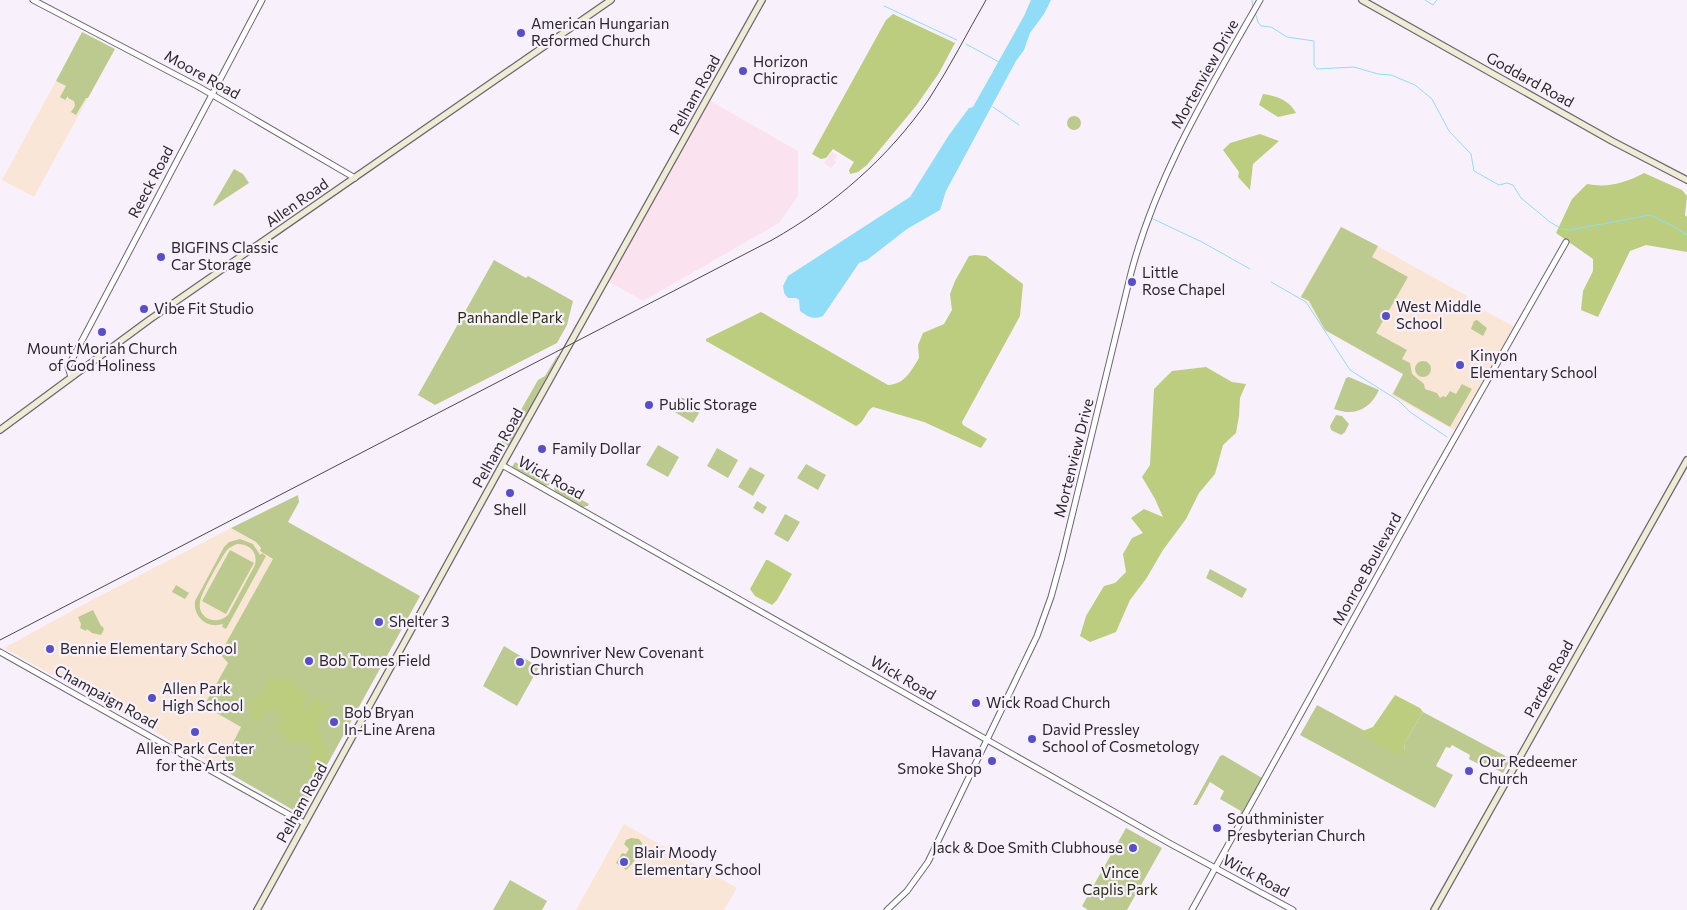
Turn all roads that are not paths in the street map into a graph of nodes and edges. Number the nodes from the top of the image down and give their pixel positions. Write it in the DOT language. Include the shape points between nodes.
graph roads {
  1 [pos="34,0"];
  2 [pos="262,0"];
  3 [pos="611,0"];
  4 [pos="762,0"];
  5 [pos="1260,0"];
  6 [pos="1362,0"];
  7 [pos="211,94"];
  8 [pos="355,178"];
  9 [pos="1687,180"];
  10 [pos="1566,242"];
  11 [pos="71,377"];
  12 [pos="0,430"];
  13 [pos="1687,460"];
  14 [pos="502,465"];
  15 [pos="0,652"];
  16 [pos="988,741"];
  17 [pos="304,823"];
  18 [pos="1216,869"];
  19 [pos="257,910"];
  20 [pos="887,910"];
  21 [pos="1192,910"];
  22 [pos="1293,910"];
  23 [pos="1434,910"];
  1 -- 7 [label="street, Moore Road"];
  2 -- 7 [label="street, Reeck Road"];
  3 -- 8 [label="main road, Allen Road"];
  4 -- 14 [label="main road, Pelham Road"];
  5 -- 16 [label="street, Mortenview Drive" via="1179,146 1142,232 1056,581 1032,649"];
  6 -- 9 [label="main road, Goddard Road"];
  7 -- 8 [label="street, Moore Road"];
  7 -- 11 [label="street, Reeck Road" via="68,367"];
  8 -- 11 [label="main road, Allen Road"];
  10 -- 18 [label="street, Monroe Boulevard"];
  11 -- 12 [label="main road, Allen Road"];
  13 -- 23 [label="main road, Pardee Road"];
  14 -- 16 [label="street, Wick Road"];
  14 -- 17 [label="main road, Pelham Road"];
  15 -- 17 [label="street, Champaign Road"];
  16 -- 18 [label="street, Wick Road"];
  16 -- 20 [label="street, Mortenview Drive" via="924,870 908,891"];
  17 -- 19 [label="main road, Pelham Road"];
  18 -- 21 [label="street, Monroe Boulevard"];
  18 -- 22 [label="street, Wick Road"];
}
